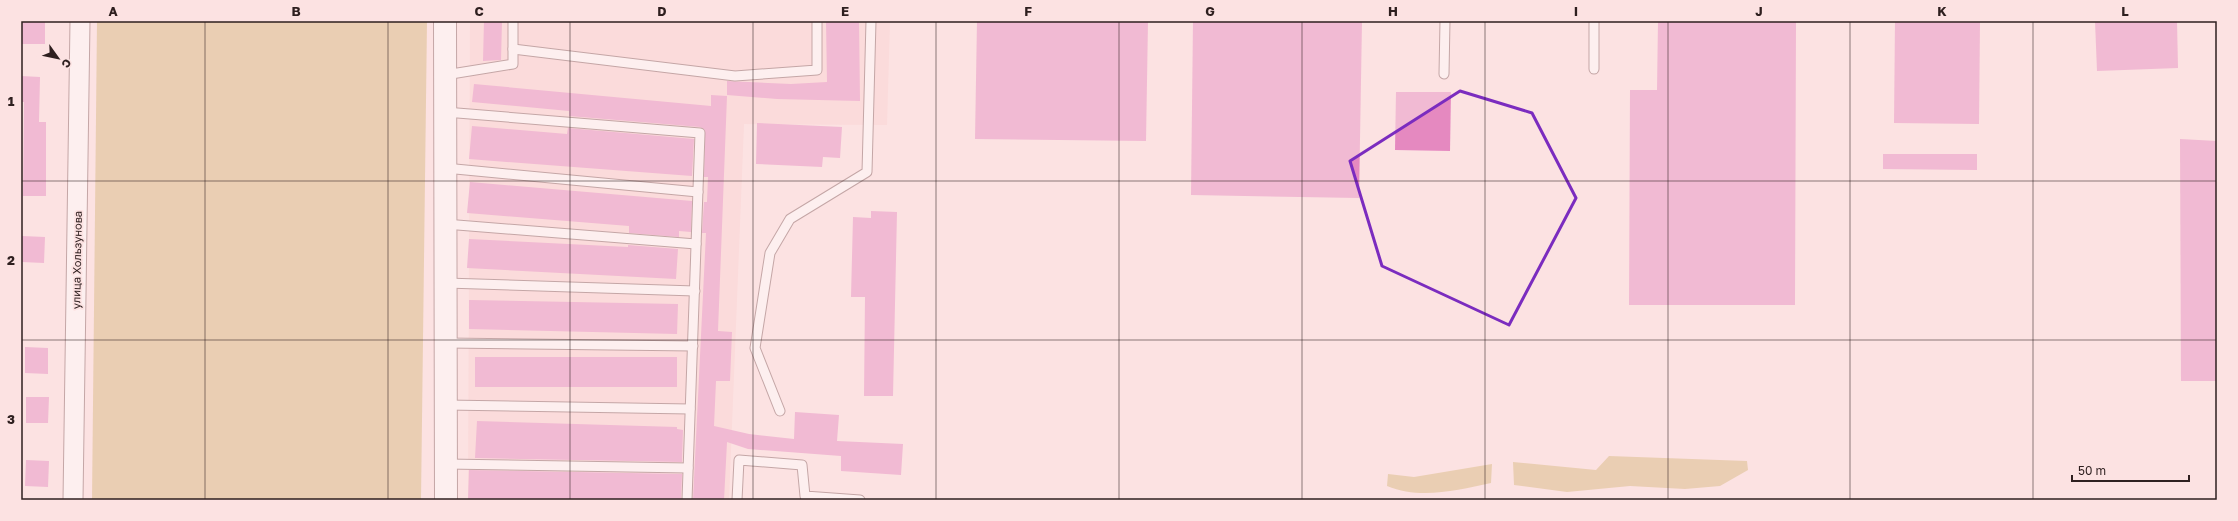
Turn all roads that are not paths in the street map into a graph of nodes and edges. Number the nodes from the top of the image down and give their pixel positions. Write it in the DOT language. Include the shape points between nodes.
graph roads {
  1 [pos="80,21"];
  2 [pos="445,21"];
  3 [pos="513,21"];
  4 [pos="817,21"];
  5 [pos="871,21"];
  6 [pos="1445,21"];
  7 [pos="1594,21"];
  8 [pos="513,49"];
  9 [pos="1594,69"];
  10 [pos="1444,74"];
  11 [pos="445,75"];
  12 [pos="445,112"];
  13 [pos="445,168"];
  14 [pos="698,192"];
  15 [pos="445,224"];
  16 [pos="696,244"];
  17 [pos="446,283"];
  18 [pos="694,291"];
  19 [pos="446,343"];
  20 [pos="693,346"];
  21 [pos="446,405"];
  22 [pos="690,409"];
  23 [pos="780,411"];
  24 [pos="446,464"];
  25 [pos="688,468"];
  26 [pos="73,500"];
  27 [pos="446,500"];
  28 [pos="687,500"];
  29 [pos="737,500"];
  30 [pos="860,500"];
  1 -- 26 [label="street, улица Хользунова"];
  2 -- 11 [label="main road"];
  3 -- 8 [label="lane"];
  4 -- 8 [label="lane" via="817,70 735,76"];
  5 -- 23 [label="lane" via="867,172 790,219 770,253 755,348"];
  6 -- 10 [label="lane"];
  7 -- 9 [label="lane"];
  8 -- 11 [label="lane" via="513,64"];
  11 -- 12 [label="main road"];
  12 -- 13 [label="main road"];
  12 -- 14 [label="lane" via="700,133"];
  13 -- 14 [label="lane"];
  13 -- 15 [label="main road"];
  14 -- 16 [label="lane"];
  15 -- 16 [label="lane"];
  15 -- 17 [label="main road"];
  16 -- 18 [label="lane"];
  17 -- 18 [label="lane"];
  17 -- 19 [label="main road"];
  18 -- 20 [label="lane"];
  19 -- 20 [label="lane"];
  19 -- 21 [label="main road"];
  20 -- 22 [label="lane"];
  21 -- 22 [label="lane"];
  21 -- 24 [label="main road"];
  22 -- 25 [label="lane"];
  24 -- 25 [label="lane"];
  24 -- 27 [label="main road"];
  25 -- 28 [label="lane"];
  29 -- 30 [label="lane" via="739,460 802,465 805,496"];
}
